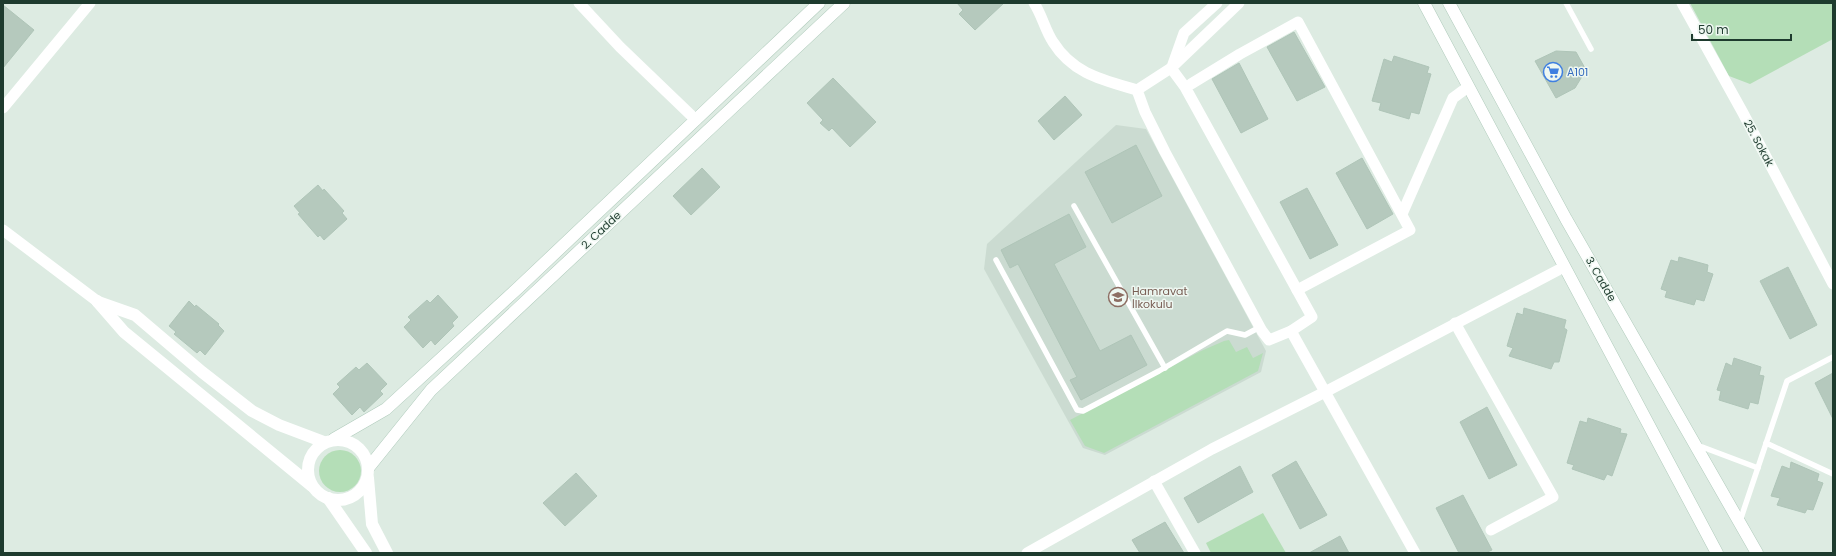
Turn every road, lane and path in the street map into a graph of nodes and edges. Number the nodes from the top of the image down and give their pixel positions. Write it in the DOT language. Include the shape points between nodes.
graph roads {
  1 [pos="90,3"];
  2 [pos="579,3"];
  3 [pos="819,3"];
  4 [pos="844,3"];
  5 [pos="1034,3"];
  6 [pos="1218,3"];
  7 [pos="1238,3"];
  8 [pos="1424,3"];
  9 [pos="1449,3"];
  10 [pos="1566,3"];
  11 [pos="1682,3"];
  12 [pos="1591,49"];
  13 [pos="1171,68"];
  14 [pos="1191,84"];
  15 [pos="1468,87"];
  16 [pos="1137,90"];
  17 [pos="3,108"];
  18 [pos="696,120"];
  19 [pos="1074,206"];
  20 [pos="1402,214"];
  21 [pos="3,230"];
  22 [pos="996,260"];
  23 [pos="1564,267"];
  24 [pos="1833,284"];
  25 [pos="1297,290"];
  26 [pos="97,301"];
  27 [pos="1455,324"];
  28 [pos="1260,327"];
  29 [pos="1291,331"];
  30 [pos="1833,357"];
  31 [pos="1165,368"];
  32 [pos="1325,392"];
  33 [pos="329,441"];
  34 [pos="1766,443"];
  35 [pos="1695,444"];
  36 [pos="1758,468"];
  37 [pos="368,472"];
  38 [pos="1833,474"];
  39 [pos="1154,481"];
  40 [pos="312,486"];
  41 [pos="328,498"];
  42 [pos="1740,523"];
  43 [pos="1491,530"];
  44 [pos="366,553"];
  45 [pos="388,553"];
  46 [pos="1027,553"];
  47 [pos="1195,553"];
  48 [pos="1415,553"];
  49 [pos="1717,553"];
  50 [pos="1757,553"];
  1 -- 17 [label="street"];
  2 -- 18 [label="street" via="620,47"];
  3 -- 18 [label="main road, 2. Cadde"];
  4 -- 37 [label="main road, 2. Cadde" via="431,390"];
  5 -- 16 [label="street" via="1052,41 1075,66 1096,78"];
  6 -- 13 [label="street" via="1184,33"];
  7 -- 13 [label="street"];
  8 -- 15 [label="main road"];
  9 -- 35 [label="main road, 3. Cadde" via="1566,219"];
  10 -- 12 [label="lane"];
  11 -- 24 [label="street, 25. Sokak"];
  13 -- 16 [label="street"];
  13 -- 25 [label="street" via="1185,87"];
  14 -- 20 [label="street" via="1298,22"];
  15 -- 20 [label="street" via="1454,98"];
  15 -- 23 [label="main road"];
  16 -- 28 [label="street" via="1165,152"];
  18 -- 33 [label="main road, 2. Cadde" via="386,409"];
  19 -- 31 [label="lane"];
  20 -- 25 [label="street" via="1410,230"];
  21 -- 26 [label="street"];
  22 -- 31 [label="lane" via="1077,410 1083,411"];
  23 -- 27 [label="street"];
  23 -- 49 [label="main road"];
  25 -- 29 [label="street" via="1312,317"];
  26 -- 33 [label="main road" via="135,315 252,411 279,425"];
  26 -- 40 [label="main road" via="124,332"];
  27 -- 32 [label="street"];
  27 -- 43 [label="street" via="1552,497"];
  28 -- 29 [label="street" via="1269,340"];
  28 -- 31 [label="lane" via="1245,335 1227,331"];
  29 -- 32 [label="street"];
  30 -- 34 [label="lane" via="1787,380"];
  32 -- 39 [label="street"];
  32 -- 48 [label="street"];
  33 -- 37 [label="main road" via="344,440 357,446 366,458"];
  33 -- 40 [label="main road" via="316,448 311,456 308,466"];
  34 -- 36 [label="lane"];
  34 -- 38 [label="lane"];
  35 -- 36 [label="lane"];
  35 -- 42 [label="main road, 3. Cadde"];
  36 -- 42 [label="lane"];
  37 -- 41 [label="main road" via="364,487 357,494 348,499"];
  37 -- 45 [label="main road" via="372,524"];
  39 -- 46 [label="street"];
  39 -- 47 [label="street"];
  40 -- 41 [label="main road"];
  41 -- 44 [label="main road"];
  42 -- 50 [label="main road, 3. Cadde"];
}
